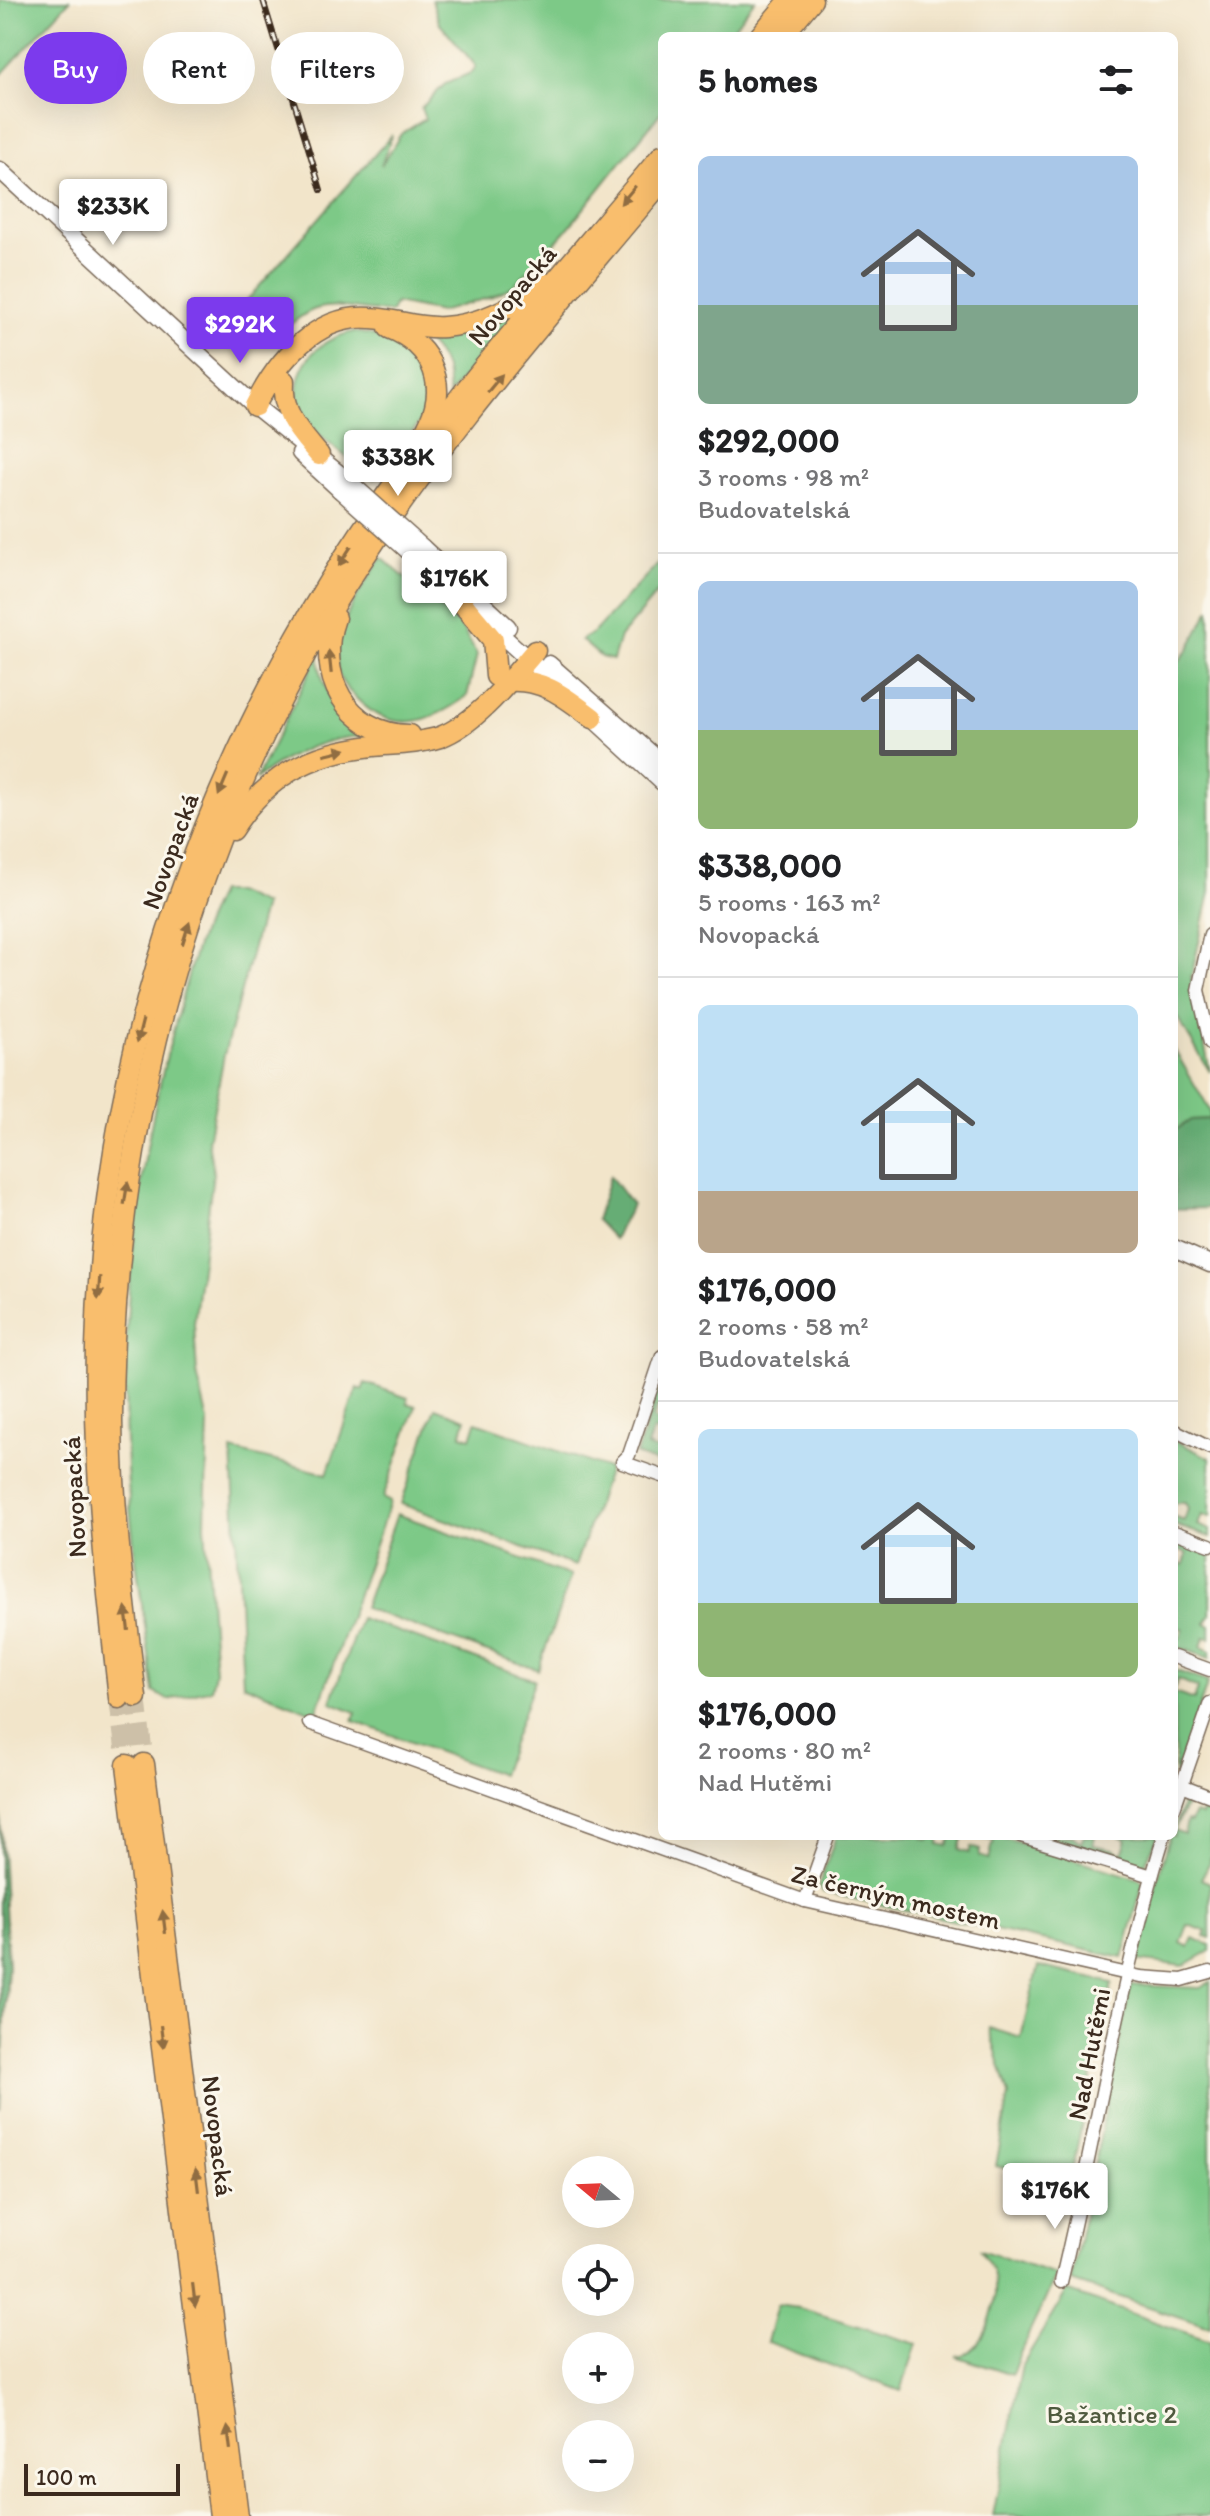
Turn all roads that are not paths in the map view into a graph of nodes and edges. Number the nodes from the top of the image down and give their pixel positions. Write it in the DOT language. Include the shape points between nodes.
graph roads {
  1 [pos="790,0"];
  2 [pos="812,0"];
  3 [pos="763,32"];
  4 [pos="785,32"];
  5 [pos="658,160"];
  6 [pos="0,170"];
  7 [pos="658,186"];
  8 [pos="584,249"];
  9 [pos="284,381"];
  10 [pos="255,406"];
  11 [pos="319,455"];
  12 [pos="406,469"];
  13 [pos="343,485"];
  14 [pos="418,552"];
  15 [pos="349,581"];
  16 [pos="452,591"];
  17 [pos="528,652"];
  18 [pos="502,679"];
  19 [pos="593,718"];
  20 [pos="658,760"];
  21 [pos="658,778"];
  22 [pos="204,879"];
  23 [pos="1210,934"];
  24 [pos="1205,977"];
  25 [pos="1210,1043"];
  26 [pos="1178,1250"];
  27 [pos="1210,1264"];
  28 [pos="658,1368"];
  29 [pos="1178,1432"];
  30 [pos="1210,1448"];
  31 [pos="658,1475"];
  32 [pos="1178,1533"];
  33 [pos="1210,1545"];
  34 [pos="1178,1658"];
  35 [pos="1210,1670"];
  36 [pos="1210,1703"];
  37 [pos="309,1723"];
  38 [pos="1178,1784"];
  39 [pos="1210,1796"];
  40 [pos="827,1840"];
  41 [pos="1034,1840"];
  42 [pos="1163,1840"];
  43 [pos="1152,1876"];
  44 [pos="805,1901"];
  45 [pos="1210,1972"];
  46 [pos="1126,1973"];
  47 [pos="1061,2282"];
  48 [pos="220,2516"];
  49 [pos="238,2516"];
  1 -- 3 [label="highway"];
  2 -- 4 [label="highway"];
  5 -- 8 [label="highway, Novopacká, one-way"];
  6 -- 10 [label="street"];
  15 -- 7 [label="highway, Novopacká, one-way" via="419,478"];
  8 -- 10 [label="highway" via="516,305 476,321 442,327 373,318 332,322 296,349"];
  8 -- 12 [label="highway, Novopacká"];
  9 -- 10 [label="highway"];
  9 -- 11 [label="highway" via="289,417"];
  9 -- 12 [label="highway" via="305,349 337,328 379,325 412,340 434,369 438,399"];
  10 -- 11 [label="street"];
  10 -- 13 [label="street"];
  11 -- 13 [label="street"];
  12 -- 22 [label="highway, Novopacká, one-way" via="308,615 229,769 169,928 131,1069 107,1204 96,1344 99,1509 127,1697 112,1412 117,1278 147,1075"];
  13 -- 14 [label="street, bridge"];
  14 -- 16 [label="street"];
  14 -- 17 [label="street"];
  18 -- 15 [label="highway, one-way" via="437,730 399,735 371,726 342,701 329,667 330,636"];
  15 -- 22 [label="highway, Novopacká" via="274,715"];
  16 -- 17 [label="street"];
  16 -- 18 [label="highway" via="490,634"];
  17 -- 18 [label="highway"];
  17 -- 19 [label="street"];
  17 -- 20 [label="street"];
  18 -- 19 [label="highway" via="547,685"];
  22 -- 18 [label="highway, one-way" via="247,808 290,770 334,751 442,736 467,719"];
  19 -- 21 [label="street"];
  23 -- 24 [label="street"];
  24 -- 25 [label="street" via="1198,990"];
  26 -- 27 [label="street"];
  28 -- 31 [label="street" via="629,1455 622,1462"];
  29 -- 30 [label="street"];
  32 -- 33 [label="street"];
  34 -- 35 [label="street"];
  36 -- 38 [label="street"];
  37 -- 44 [label="street, Za černým mostem"];
  38 -- 39 [label="street"];
  40 -- 44 [label="street"];
  41 -- 43 [label="street"];
  42 -- 43 [label="street, Nad Hutěmi"];
  43 -- 46 [label="street, Nad Hutěmi"];
  44 -- 46 [label="street, Za černým mostem"];
  45 -- 46 [label="street, Za černým mostem" via="1182,1980"];
  46 -- 47 [label="street, Nad Hutěmi"];
  49 -- 48 [label="highway, Novopacká, one-way" via="135,1764"];
}
